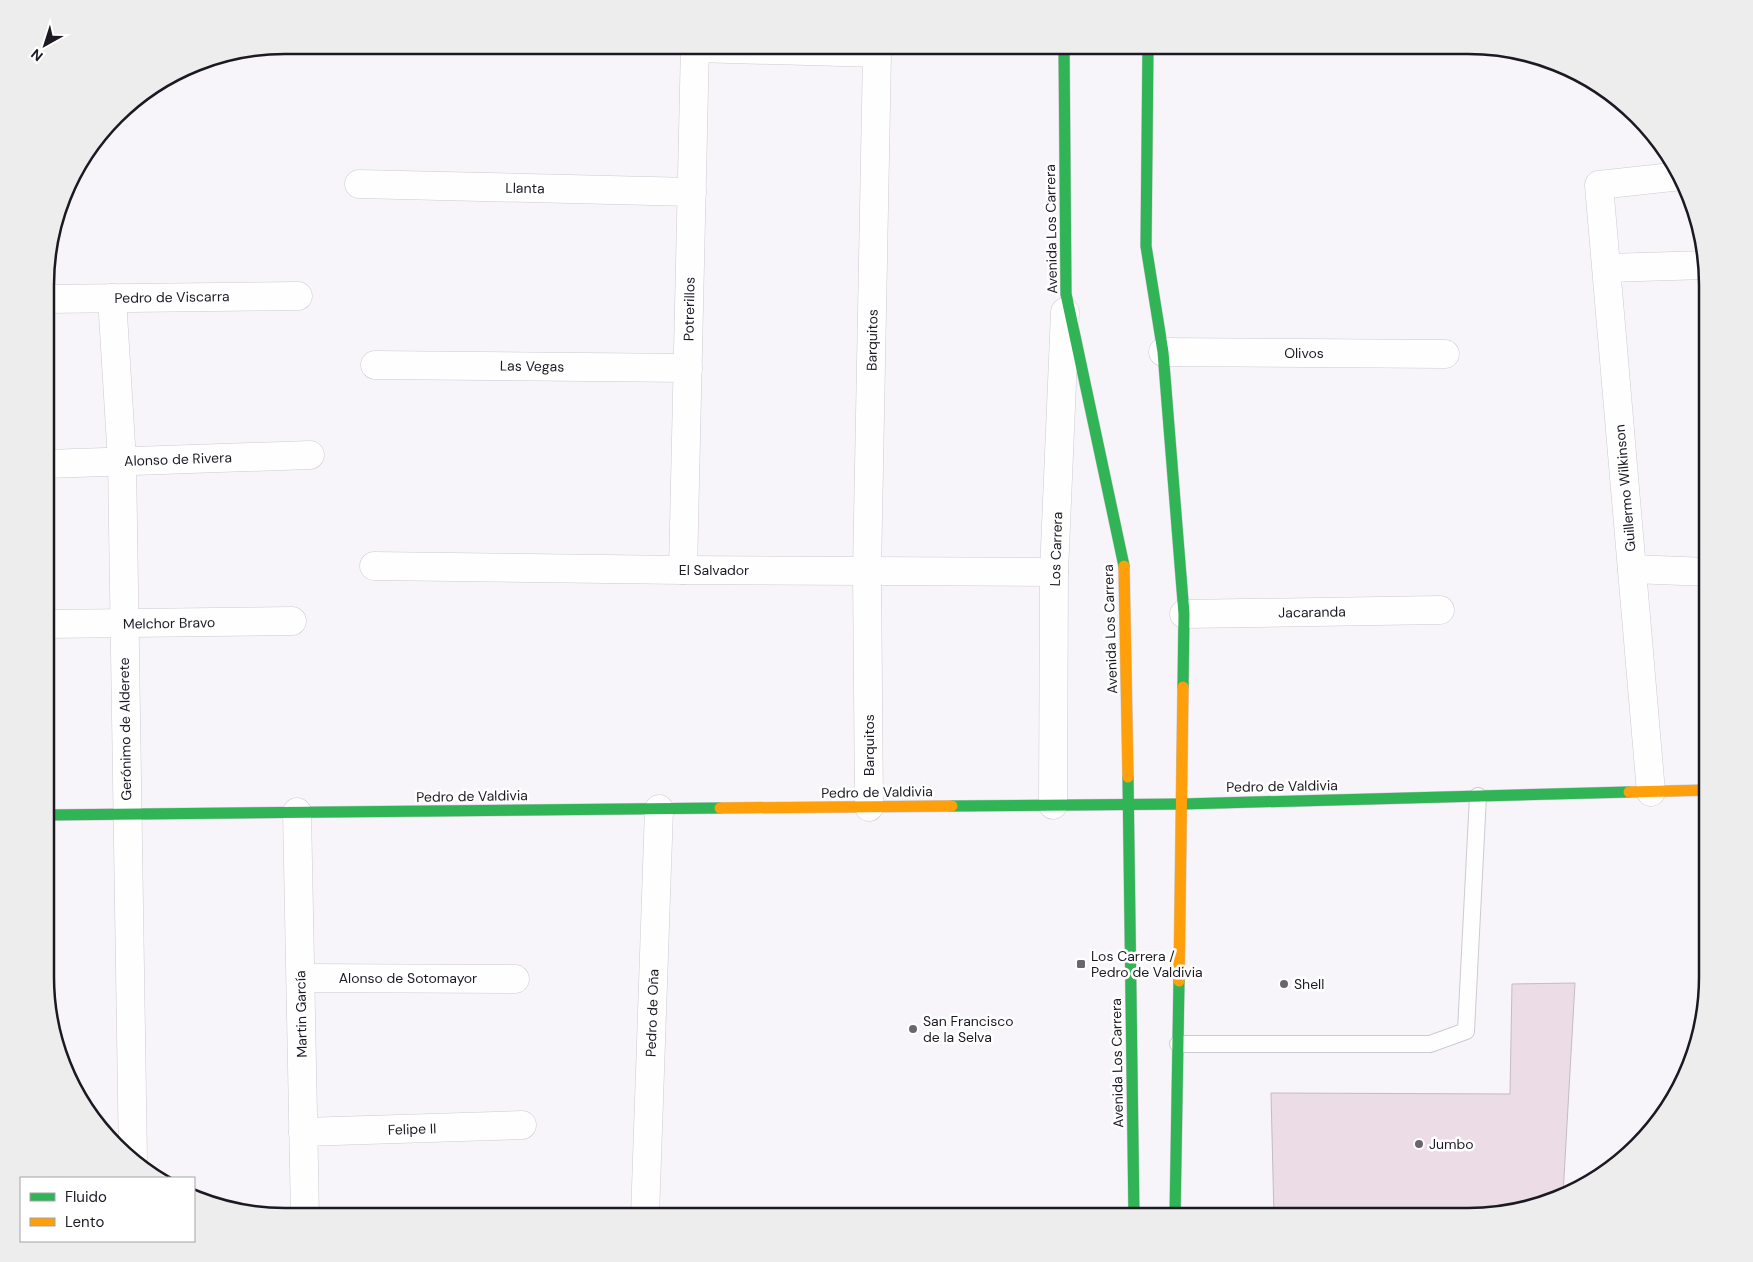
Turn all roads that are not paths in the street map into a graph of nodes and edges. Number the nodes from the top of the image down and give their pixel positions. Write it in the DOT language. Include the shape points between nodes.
graph roads {
  1 [pos="695,54"];
  2 [pos="877,54"];
  3 [pos="1064,54"];
  4 [pos="1148,54"];
  5 [pos="1672,177"];
  6 [pos="359,184"];
  7 [pos="692,192"];
  8 [pos="1698,265"];
  9 [pos="1607,268"];
  10 [pos="1066,294"];
  11 [pos="298,296"];
  12 [pos="112,298"];
  13 [pos="54,299"];
  14 [pos="1163,352"];
  15 [pos="1445,354"];
  16 [pos="375,365"];
  17 [pos="688,368"];
  18 [pos="310,455"];
  19 [pos="122,461"];
  20 [pos="54,464"];
  21 [pos="374,566"];
  22 [pos="1632,569"];
  23 [pos="683,570"];
  24 [pos="868,571"];
  25 [pos="1054,572"];
  26 [pos="1699,572"];
  27 [pos="1440,610"];
  28 [pos="1184,614"];
  29 [pos="292,621"];
  30 [pos="54,624"];
  31 [pos="124,624"];
  32 [pos="1699,790"];
  33 [pos="1651,792"];
  34 [pos="1478,796"];
  35 [pos="1183,804"];
  36 [pos="1053,805"];
  37 [pos="1128,805"];
  38 [pos="869,807"];
  39 [pos="659,809"];
  40 [pos="297,812"];
  41 [pos="126,814"];
  42 [pos="54,815"];
  43 [pos="300,978"];
  44 [pos="515,979"];
  45 [pos="1178,1044"];
  46 [pos="522,1125"];
  47 [pos="303,1132"];
  48 [pos="132,1151"];
  49 [pos="305,1208"];
  50 [pos="645,1208"];
  51 [pos="1134,1208"];
  52 [pos="1175,1208"];
  1 -- 7 [label="street, Potrerillos"];
  2 -- 24 [label="street, Barquitos"];
  3 -- 10 [label="main road, Avenida Los Carrera"];
  4 -- 14 [label="main road" via="1146,246"];
  5 -- 9 [label="street, Guillermo Wilkinson" via="1599,185"];
  6 -- 7 [label="street, Llanta"];
  7 -- 17 [label="street, Potrerillos"];
  8 -- 9 [label="street"];
  9 -- 22 [label="street, Guillermo Wilkinson"];
  10 -- 25 [label="street, Los Carrera"];
  10 -- 37 [label="main road, Avenida Los Carrera" via="1125,569"];
  11 -- 12 [label="street, Pedro de Viscarra"];
  12 -- 13 [label="street, Pedro de Viscarra"];
  12 -- 19 [label="street, Gerónimo de Alderete"];
  14 -- 15 [label="street, Olivos"];
  14 -- 28 [label="main road"];
  16 -- 17 [label="street, Las Vegas"];
  17 -- 23 [label="street, Potrerillos"];
  18 -- 19 [label="street, Alonso de Rivera"];
  19 -- 20 [label="street, Alonso de Rivera"];
  19 -- 31 [label="street, Gerónimo de Alderete"];
  21 -- 23 [label="street, El Salvador"];
  22 -- 26 [label="street"];
  22 -- 33 [label="street, Guillermo Wilkinson"];
  23 -- 24 [label="street, El Salvador"];
  24 -- 25 [label="street, El Salvador"];
  24 -- 38 [label="street, Barquitos"];
  25 -- 36 [label="street, Los Carrera"];
  27 -- 28 [label="street, Jacaranda"];
  28 -- 35 [label="main road"];
  29 -- 31 [label="street, Melchor Bravo"];
  30 -- 31 [label="street, Melchor Bravo"];
  31 -- 41 [label="street, Gerónimo de Alderete"];
  32 -- 33 [label="main road, Pedro de Valdivia"];
  33 -- 34 [label="main road, Pedro de Valdivia"];
  34 -- 35 [label="main road, Pedro de Valdivia"];
  34 -- 45 [label="lane" via="1466,1030 1430,1044"];
  35 -- 37 [label="main road, Pedro de Valdivia"];
  35 -- 45 [label="main road"];
  36 -- 37 [label="main road, Pedro de Valdivia"];
  36 -- 38 [label="main road, Pedro de Valdivia"];
  37 -- 51 [label="main road, Avenida Los Carrera"];
  38 -- 39 [label="main road, Pedro de Valdivia"];
  39 -- 40 [label="main road, Pedro de Valdivia"];
  39 -- 50 [label="street, Pedro de Oña"];
  40 -- 41 [label="main road, Pedro de Valdivia"];
  40 -- 43 [label="street, Martin García"];
  41 -- 42 [label="main road, Pedro de Valdivia"];
  41 -- 48 [label="street, Gerónimo de Alderete"];
  43 -- 44 [label="street, Alonso de Sotomayor"];
  43 -- 47 [label="street, Martin García"];
  45 -- 52 [label="main road"];
  46 -- 47 [label="street, Felipe II"];
  47 -- 49 [label="street, Martin García"];
}
